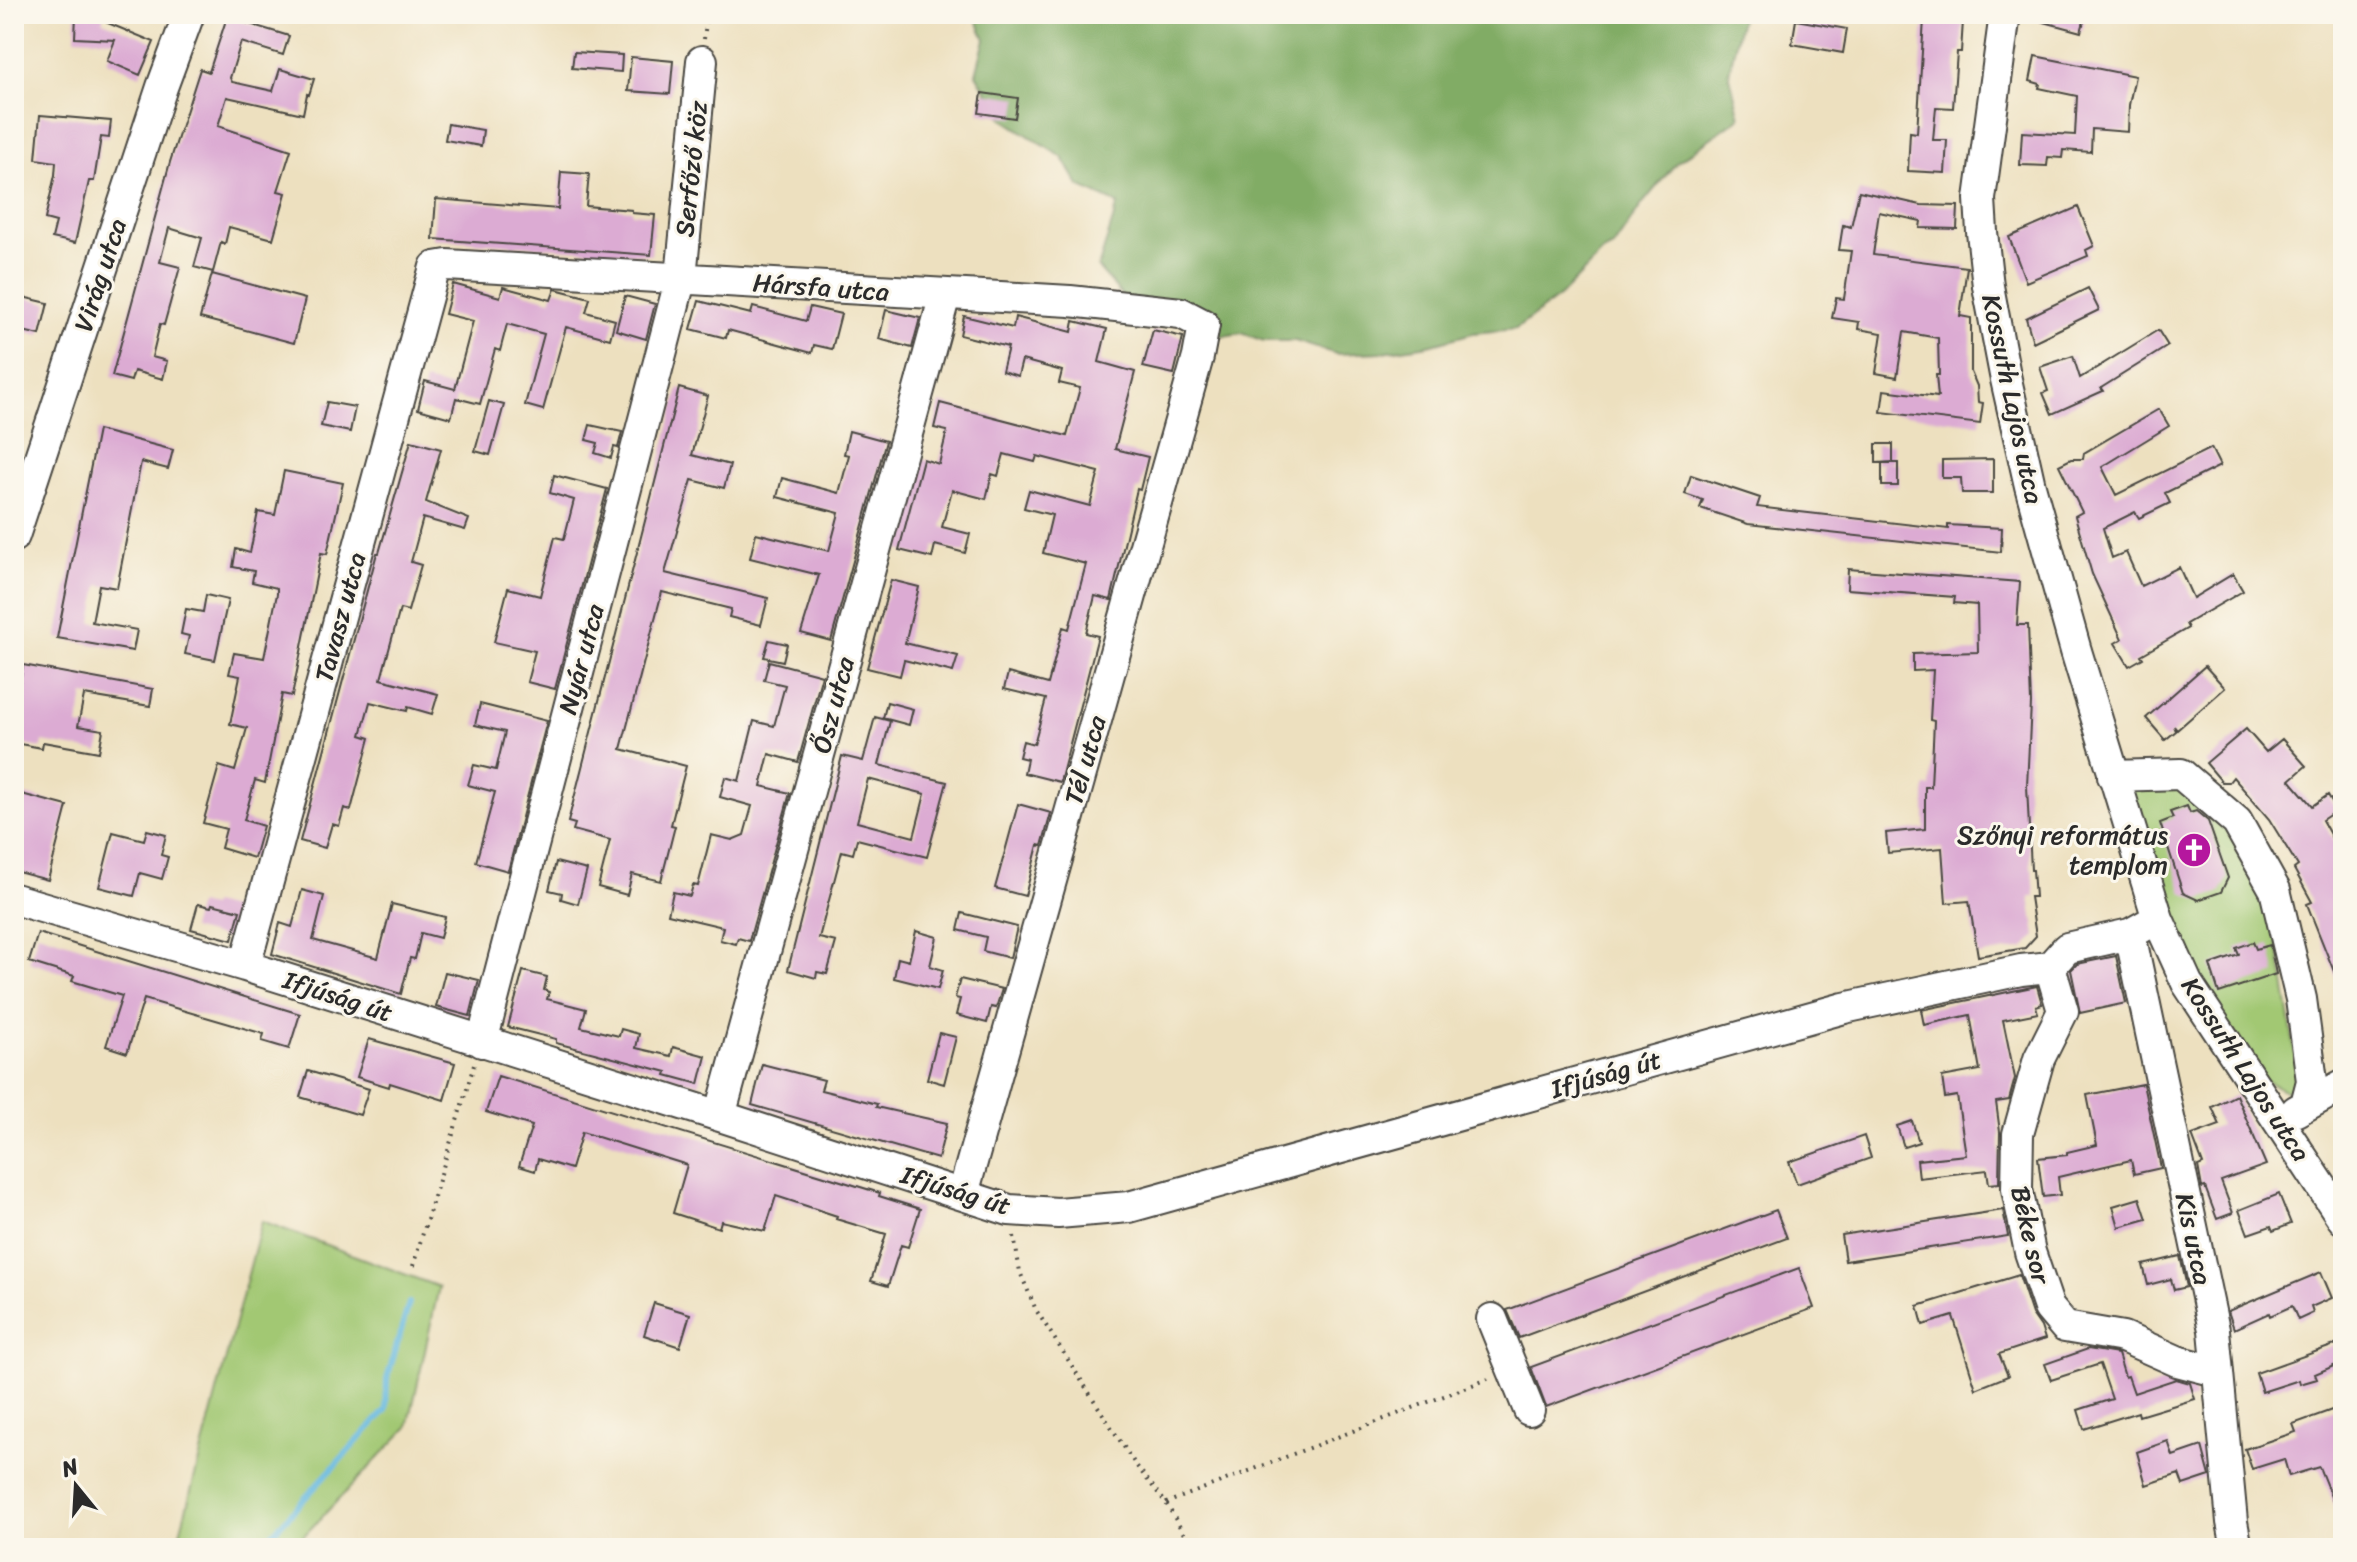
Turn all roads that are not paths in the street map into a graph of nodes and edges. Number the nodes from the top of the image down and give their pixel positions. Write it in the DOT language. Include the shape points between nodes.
graph roads {
  1 [pos="189,14"];
  2 [pos="2005,14"];
  3 [pos="702,61"];
  4 [pos="435,267"];
  5 [pos="681,277"];
  6 [pos="945,295"];
  7 [pos="1204,325"];
  8 [pos="14,536"];
  9 [pos="2113,776"];
  10 [pos="14,899"];
  11 [pos="2158,919"];
  12 [pos="2130,934"];
  13 [pos="245,966"];
  14 [pos="2050,967"];
  15 [pos="482,1042"];
  16 [pos="2343,1085"];
  17 [pos="2306,1104"];
  18 [pos="720,1116"];
  19 [pos="2280,1121"];
  20 [pos="963,1194"];
  21 [pos="2343,1219"];
  22 [pos="1492,1319"];
  23 [pos="2216,1371"];
  24 [pos="1529,1410"];
  25 [pos="2237,1548"];
  1 -- 8 [label="street, Virág utca"];
  2 -- 9 [label="street, Kossuth Lajos utca" via="1980,199 1988,286 2030,486"];
  3 -- 5 [label="street, Serfőző köz"];
  4 -- 5 [label="street, Hársfa utca"];
  4 -- 13 [label="street, Tavasz utca"];
  5 -- 6 [label="street, Hársfa utca"];
  5 -- 15 [label="street, Nyár utca"];
  6 -- 7 [label="street, Hársfa utca" via="1181,313"];
  6 -- 18 [label="street, Ősz utca"];
  7 -- 20 [label="street, Tél utca"];
  9 -- 11 [label="street, Kossuth Lajos utca"];
  9 -- 17 [label="street, Kossuth Lajos utca" via="2181,774 2237,822 2275,890 2301,999 2312,1081"];
  10 -- 13 [label="street, Ifjúság út"];
  11 -- 12 [label="street"];
  11 -- 19 [label="street, Kossuth Lajos utca" via="2187,983"];
  12 -- 14 [label="street" via="2067,948"];
  12 -- 23 [label="street, Kis utca" via="2214,1330"];
  13 -- 15 [label="street, Ifjúság út"];
  14 -- 20 [label="street, Ifjúság út" via="1844,1008 1129,1207 1058,1213 1009,1210"];
  14 -- 23 [label="street, Béke sor" via="2063,1011 2039,1059 2018,1134 2017,1189 2049,1308 2065,1327 2123,1337"];
  15 -- 18 [label="street, Ifjúság út"];
  16 -- 17 [label="street"];
  17 -- 19 [label="street"];
  18 -- 20 [label="street, Ifjúság út"];
  19 -- 21 [label="street, Kossuth Lajos utca"];
  22 -- 24 [label="street"];
  23 -- 25 [label="street, Kis utca"];
}
